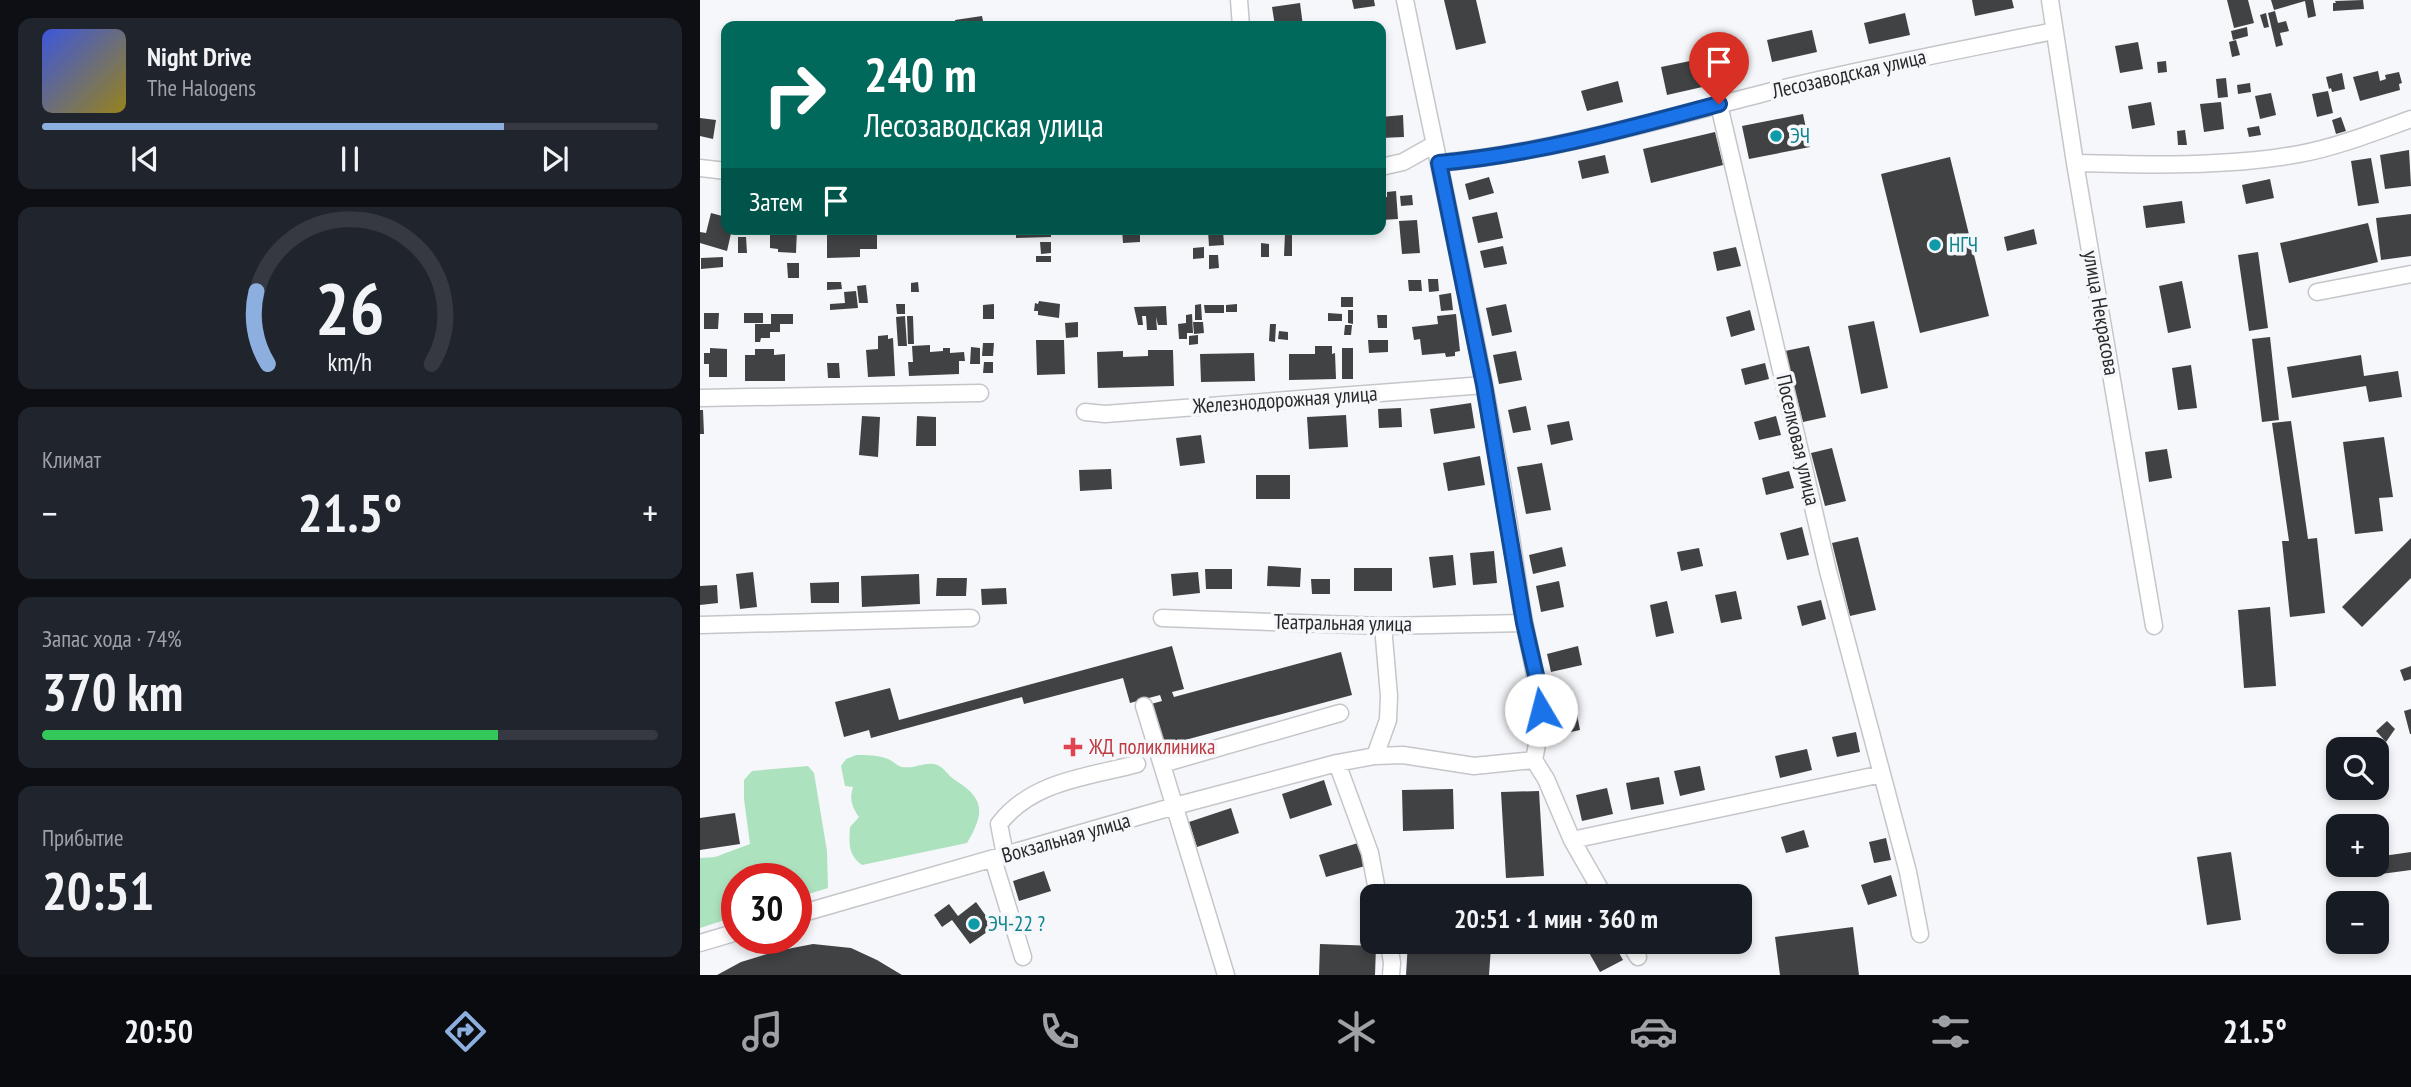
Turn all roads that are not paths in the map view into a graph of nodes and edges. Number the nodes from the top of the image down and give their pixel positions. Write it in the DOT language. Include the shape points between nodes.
graph roads {
  1 [pos="1239,0"];
  2 [pos="1405,0"];
  3 [pos="2050,0"];
  4 [pos="1241,21"];
  5 [pos="2053,31"];
  6 [pos="1719,104"];
  7 [pos="2411,119"];
  8 [pos="1435,144"];
  9 [pos="1439,163"];
  10 [pos="2075,163"];
  11 [pos="1386,166"];
  12 [pos="700,168"];
  13 [pos="721,171"];
  14 [pos="2411,274"];
  15 [pos="2317,292"];
  16 [pos="1484,385"];
  17 [pos="980,393"];
  18 [pos="700,398"];
  19 [pos="1085,412"];
  20 [pos="971,618"];
  21 [pos="1163,618"];
  22 [pos="1524,623"];
  23 [pos="700,625"];
  24 [pos="1383,626"];
  25 [pos="2154,626"];
  26 [pos="1144,706"];
  27 [pos="1340,713"];
  28 [pos="1375,756"];
  29 [pos="1534,760"];
  30 [pos="1337,763"];
  31 [pos="1137,764"];
  32 [pos="1162,764"];
  33 [pos="1882,774"];
  34 [pos="1175,806"];
  35 [pos="1572,840"];
  36 [pos="999,857"];
  37 [pos="1376,884"];
  38 [pos="1597,884"];
  39 [pos="812,910"];
  40 [pos="1920,934"];
  41 [pos="721,937"];
  42 [pos="700,943"];
  43 [pos="1391,954"];
  44 [pos="1636,954"];
  45 [pos="1023,957"];
  46 [pos="1638,957"];
  47 [pos="1226,975"];
  48 [pos="1391,975"];
  1 -- 4 [label="street"];
  2 -- 8 [label="street"];
  3 -- 5 [label="street, улица Некрасова"];
  5 -- 6 [label="street, Лесозаводская улица"];
  5 -- 10 [label="street, улица Некрасова"];
  6 -- 9 [label="street, Лесозаводская улица" via="1553,147"];
  6 -- 33 [label="street, Поселковая улица" via="1828,571"];
  7 -- 10 [label="street" via="2286,156 2181,164"];
  8 -- 9 [label="street"];
  8 -- 11 [label="street"];
  9 -- 16 [label="street"];
  10 -- 25 [label="street, улица Некрасова"];
  12 -- 13 [label="street"];
  14 -- 15 [label="street"];
  16 -- 19 [label="street, Железнодорожная улица"];
  16 -- 22 [label="street"];
  17 -- 18 [label="street"];
  20 -- 23 [label="street"];
  21 -- 24 [label="street, Театральная улица"];
  22 -- 24 [label="street, Театральная улица"];
  22 -- 29 [label="street" via="1541,710"];
  24 -- 28 [label="street" via="1388,720"];
  26 -- 32 [label="street"];
  27 -- 32 [label="street"];
  28 -- 29 [label="street, Вокзальная улица" via="1402,754 1475,766"];
  28 -- 30 [label="street, Вокзальная улица"];
  29 -- 35 [label="street"];
  30 -- 34 [label="street, Вокзальная улица"];
  30 -- 37 [label="street" via="1370,853"];
  31 -- 36 [label="street" via="1028,796 999,824"];
  32 -- 34 [label="street"];
  33 -- 35 [label="street"];
  33 -- 40 [label="street, Поселковая улица"];
  34 -- 36 [label="street, Вокзальная улица"];
  34 -- 47 [label="street"];
  35 -- 38 [label="street"];
  36 -- 39 [label="street, Вокзальная улица"];
  36 -- 45 [label="street"];
  41 -- 42 [label="street"];
  43 -- 48 [label="street"];
  44 -- 46 [label="street"];
}
